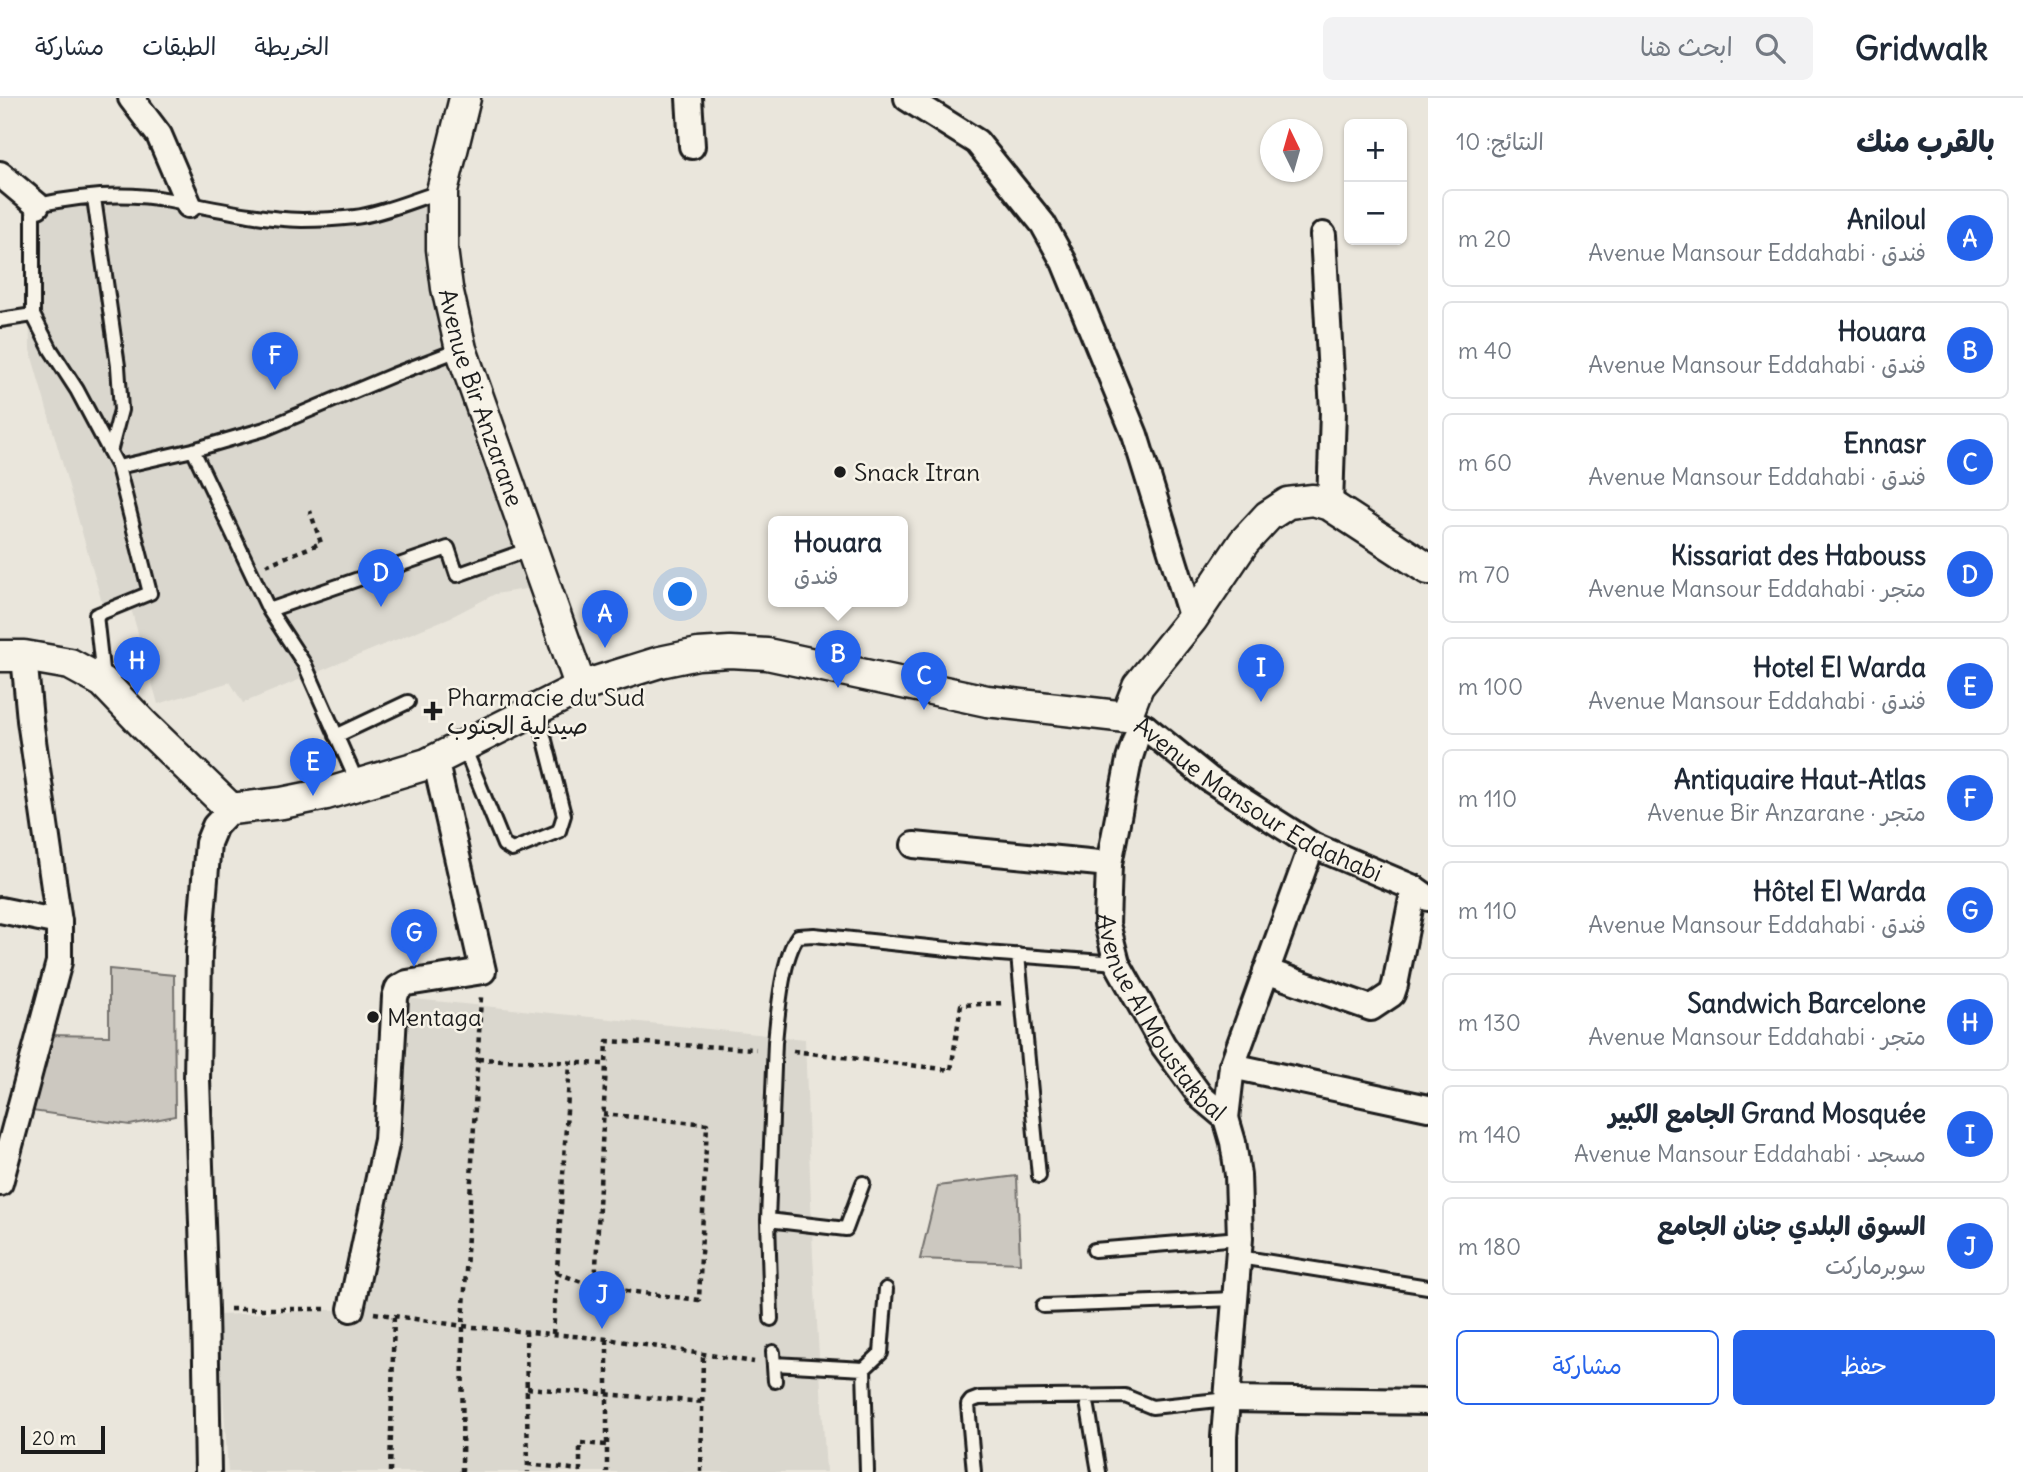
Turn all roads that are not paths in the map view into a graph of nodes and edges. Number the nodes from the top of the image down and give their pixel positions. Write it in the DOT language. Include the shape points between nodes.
graph roads {
  1 [pos="131,98"];
  2 [pos="465,98"];
  3 [pos="689,98"];
  4 [pos="907,98"];
  5 [pos="692,146"];
  6 [pos="0,174"];
  7 [pos="442,191"];
  8 [pos="94,198"];
  9 [pos="37,205"];
  10 [pos="188,205"];
  11 [pos="1323,235"];
  12 [pos="33,315"];
  13 [pos="0,320"];
  14 [pos="461,349"];
  15 [pos="193,450"];
  16 [pos="110,452"];
  17 [pos="118,467"];
  18 [pos="1329,505"];
  19 [pos="530,549"];
  20 [pos="1428,569"];
  21 [pos="269,610"];
  22 [pos="1192,619"];
  23 [pos="8,651"];
  24 [pos="103,682"];
  25 [pos="583,686"];
  26 [pos="408,702"];
  27 [pos="537,708"];
  28 [pos="1136,722"];
  29 [pos="336,736"];
  30 [pos="463,745"];
  31 [pos="435,759"];
  32 [pos="358,785"];
  33 [pos="231,809"];
  34 [pos="914,845"];
  35 [pos="1312,845"];
  36 [pos="1109,864"];
  37 [pos="1421,893"];
  38 [pos="0,910"];
  39 [pos="59,922"];
  40 [pos="1018,955"];
  41 [pos="1117,963"];
  42 [pos="1266,971"];
  43 [pos="1232,1066"];
  44 [pos="1428,1108"];
  45 [pos="1226,1118"];
  46 [pos="1039,1176"];
  47 [pos="0,1183"];
  48 [pos="863,1183"];
  49 [pos="768,1220"];
  50 [pos="1239,1247"];
  51 [pos="1094,1250"];
  52 [pos="1428,1287"];
  53 [pos="886,1289"];
  54 [pos="1235,1298"];
  55 [pos="1043,1306"];
  56 [pos="351,1309"];
  57 [pos="771,1319"];
  58 [pos="864,1369"];
  59 [pos="775,1381"];
  60 [pos="1086,1396"];
  61 [pos="1228,1399"];
  62 [pos="1428,1402"];
  63 [pos="208,1472"];
  64 [pos="867,1472"];
  65 [pos="974,1472"];
  66 [pos="1099,1472"];
  67 [pos="1224,1472"];
  1 -- 10 [label="street" via="159,135"];
  2 -- 7 [label="street, Avenue Bir Anzarane"];
  3 -- 5 [label="street"];
  4 -- 22 [label="street" via="978,142 1024,198 1064,262 1135,435"];
  6 -- 9 [label="street"];
  7 -- 10 [label="lane" via="357,217 301,220"];
  7 -- 14 [label="street, Avenue Bir Anzarane" via="442,249"];
  8 -- 9 [label="lane"];
  8 -- 10 [label="lane" via="132,197"];
  8 -- 16 [label="lane" via="121,410"];
  9 -- 12 [label="lane" via="33,215"];
  11 -- 18 [label="street" via="1333,411"];
  12 -- 13 [label="lane"];
  12 -- 16 [label="lane"];
  14 -- 15 [label="lane" via="265,429"];
  14 -- 19 [label="street, Avenue Bir Anzarane"];
  15 -- 17 [label="lane"];
  15 -- 21 [label="lane"];
  16 -- 17 [label="lane"];
  17 -- 24 [label="lane" via="150,593 96,615"];
  18 -- 20 [label="street"];
  18 -- 22 [label="street" via="1313,500 1288,503 1268,516 1244,542"];
  19 -- 21 [label="lane" via="457,575 448,548"];
  19 -- 25 [label="street, Avenue Bir Anzarane"];
  21 -- 29 [label="lane" via="305,665"];
  22 -- 28 [label="street" via="1138,686"];
  23 -- 24 [label="street" via="70,664"];
  23 -- 39 [label="street" via="30,720"];
  24 -- 33 [label="street"];
  25 -- 27 [label="street, Avenue Mansour Eddahabi"];
  25 -- 28 [label="street, Avenue Mansour Eddahabi" via="698,654 767,654 986,701"];
  26 -- 29 [label="lane"];
  27 -- 30 [label="street, Avenue Mansour Eddahabi"];
  27 -- 30 [label="lane" via="564,815 559,831 512,850 504,845"];
  28 -- 35 [label="street, Avenue Mansour Eddahabi" via="1209,779"];
  28 -- 36 [label="street, Avenue Al Moustakbal"];
  29 -- 32 [label="lane"];
  30 -- 31 [label="street, Avenue Mansour Eddahabi"];
  31 -- 32 [label="street, Avenue Mansour Eddahabi"];
  31 -- 56 [label="street" via="483,971 398,988 387,1140"];
  32 -- 33 [label="street, Avenue Mansour Eddahabi" via="282,803"];
  33 -- 63 [label="street" via="215,826 208,843 199,951 197,1080"];
  34 -- 36 [label="street"];
  35 -- 37 [label="street, Avenue Mansour Eddahabi"];
  35 -- 42 [label="street"];
  36 -- 41 [label="street, Avenue Al Moustakbal" via="1107,924"];
  37 -- 42 [label="street" via="1392,994 1371,1008"];
  38 -- 39 [label="street"];
  39 -- 47 [label="street" via="59,962"];
  40 -- 41 [label="lane"];
  40 -- 46 [label="lane"];
  40 -- 49 [label="lane" via="798,936 790,946 778,1013"];
  41 -- 45 [label="street, Avenue Al Moustakbal" via="1163,1045 1201,1097"];
  42 -- 43 [label="street"];
  43 -- 44 [label="street"];
  43 -- 45 [label="street"];
  45 -- 50 [label="street, Avenue Al Moustakbal" via="1238,1175"];
  48 -- 49 [label="lane" via="846,1229"];
  49 -- 57 [label="lane"];
  50 -- 51 [label="lane"];
  50 -- 52 [label="lane"];
  50 -- 54 [label="street, Avenue Al Moustakbal"];
  53 -- 58 [label="lane" via="881,1353"];
  54 -- 55 [label="lane"];
  54 -- 61 [label="street, Avenue Al Moustakbal"];
  58 -- 59 [label="lane" via="773,1358"];
  58 -- 64 [label="lane"];
  60 -- 61 [label="lane" via="1125,1396 1152,1407"];
  60 -- 65 [label="lane" via="971,1401"];
  60 -- 66 [label="lane"];
  61 -- 62 [label="street"];
  61 -- 67 [label="street, Avenue Al Moustakbal"];
}
